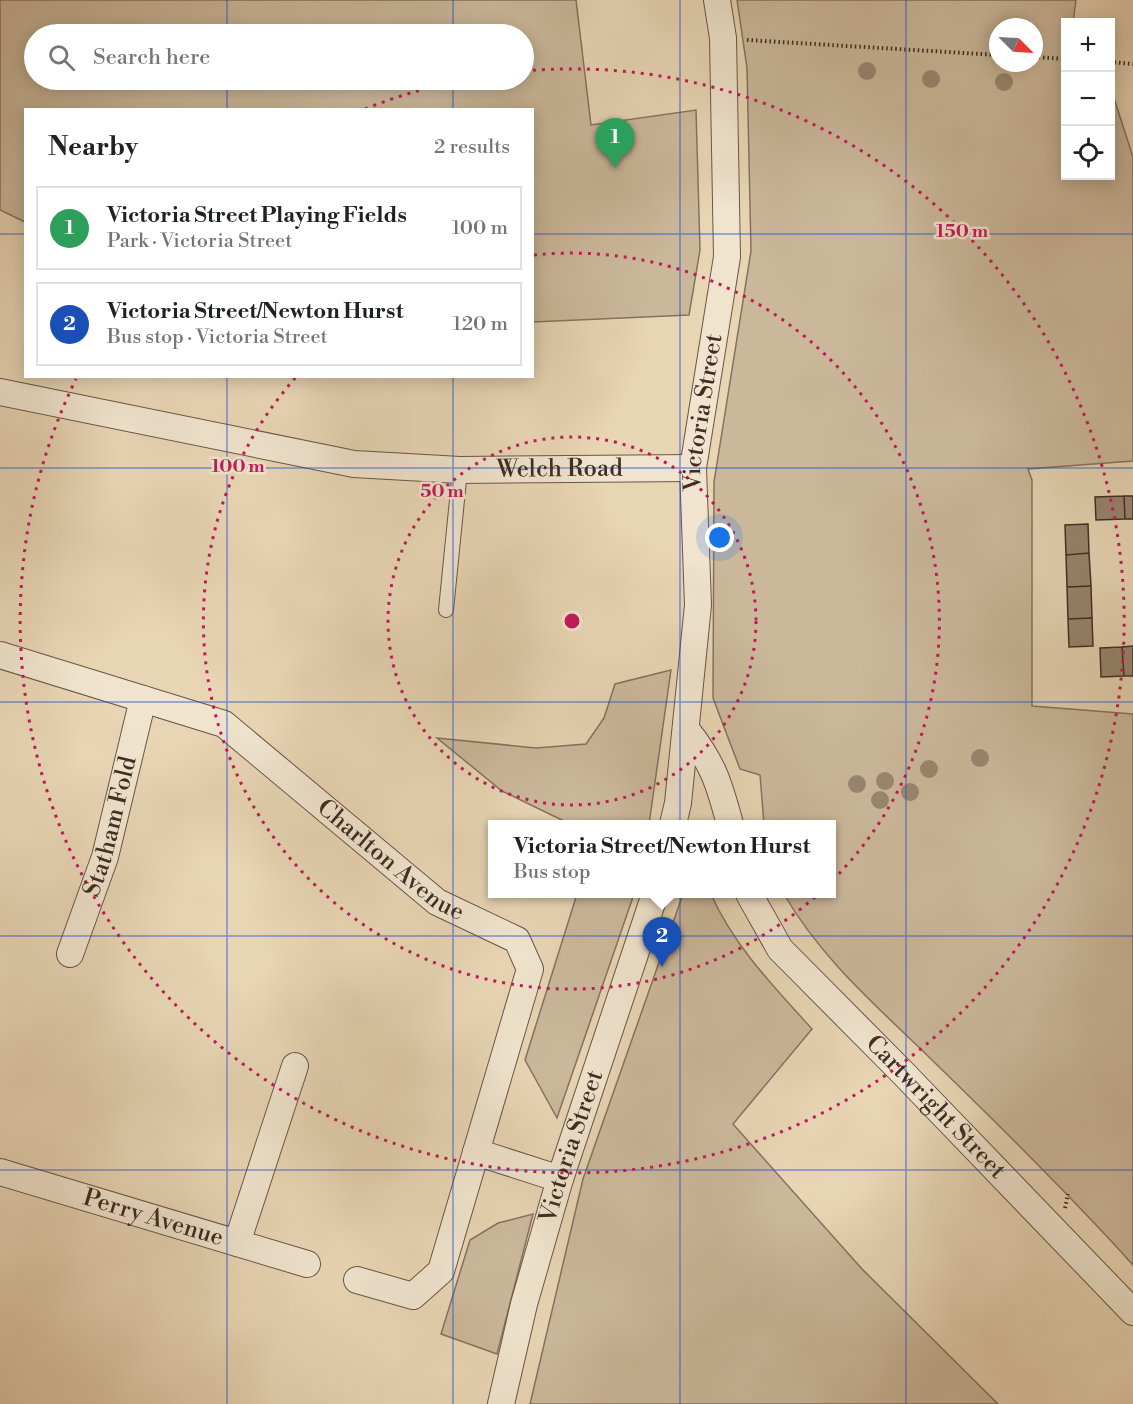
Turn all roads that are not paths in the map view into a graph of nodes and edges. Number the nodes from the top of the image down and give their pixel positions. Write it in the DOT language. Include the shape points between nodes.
graph roads {
  1 [pos="717,0"];
  2 [pos="0,392"];
  3 [pos="693,468"];
  4 [pos="460,470"];
  5 [pos="446,610"];
  6 [pos="0,655"];
  7 [pos="143,699"];
  8 [pos="686,729"];
  9 [pos="674,820"];
  10 [pos="729,820"];
  11 [pos="654,898"];
  12 [pos="751,898"];
  13 [pos="70,954"];
  14 [pos="295,1066"];
  15 [pos="477,1152"];
  16 [pos="0,1172"];
  17 [pos="560,1179"];
  18 [pos="237,1243"];
  19 [pos="307,1264"];
  20 [pos="357,1280"];
  21 [pos="1133,1312"];
  22 [pos="501,1404"];
  1 -- 3 [label="street, Victoria Street" via="723,38 727,256"];
  2 -- 4 [label="street, Welch Road" via="354,464"];
  3 -- 4 [label="street, Welch Road"];
  3 -- 8 [label="street, Victoria Street" via="698,605"];
  4 -- 5 [label="lane"];
  6 -- 7 [label="street, Charlton Avenue"];
  7 -- 13 [label="street, Statham Fold" via="105,857"];
  7 -- 15 [label="street, Charlton Avenue" via="224,724 437,902 517,940 530,969"];
  8 -- 9 [label="street, Victoria Street"];
  8 -- 10 [label="street" via="704,751 718,779"];
  11 -- 17 [label="street, Victoria Street"];
  12 -- 21 [label="street, Cartwright Street" via="780,949"];
  14 -- 18 [label="street"];
  15 -- 17 [label="street"];
  15 -- 20 [label="street, Charlton Avenue" via="441,1271 413,1296"];
  16 -- 18 [label="street, Perry Avenue"];
  17 -- 22 [label="street, Victoria Street" via="524,1304"];
  18 -- 19 [label="street, Perry Avenue"];
}
